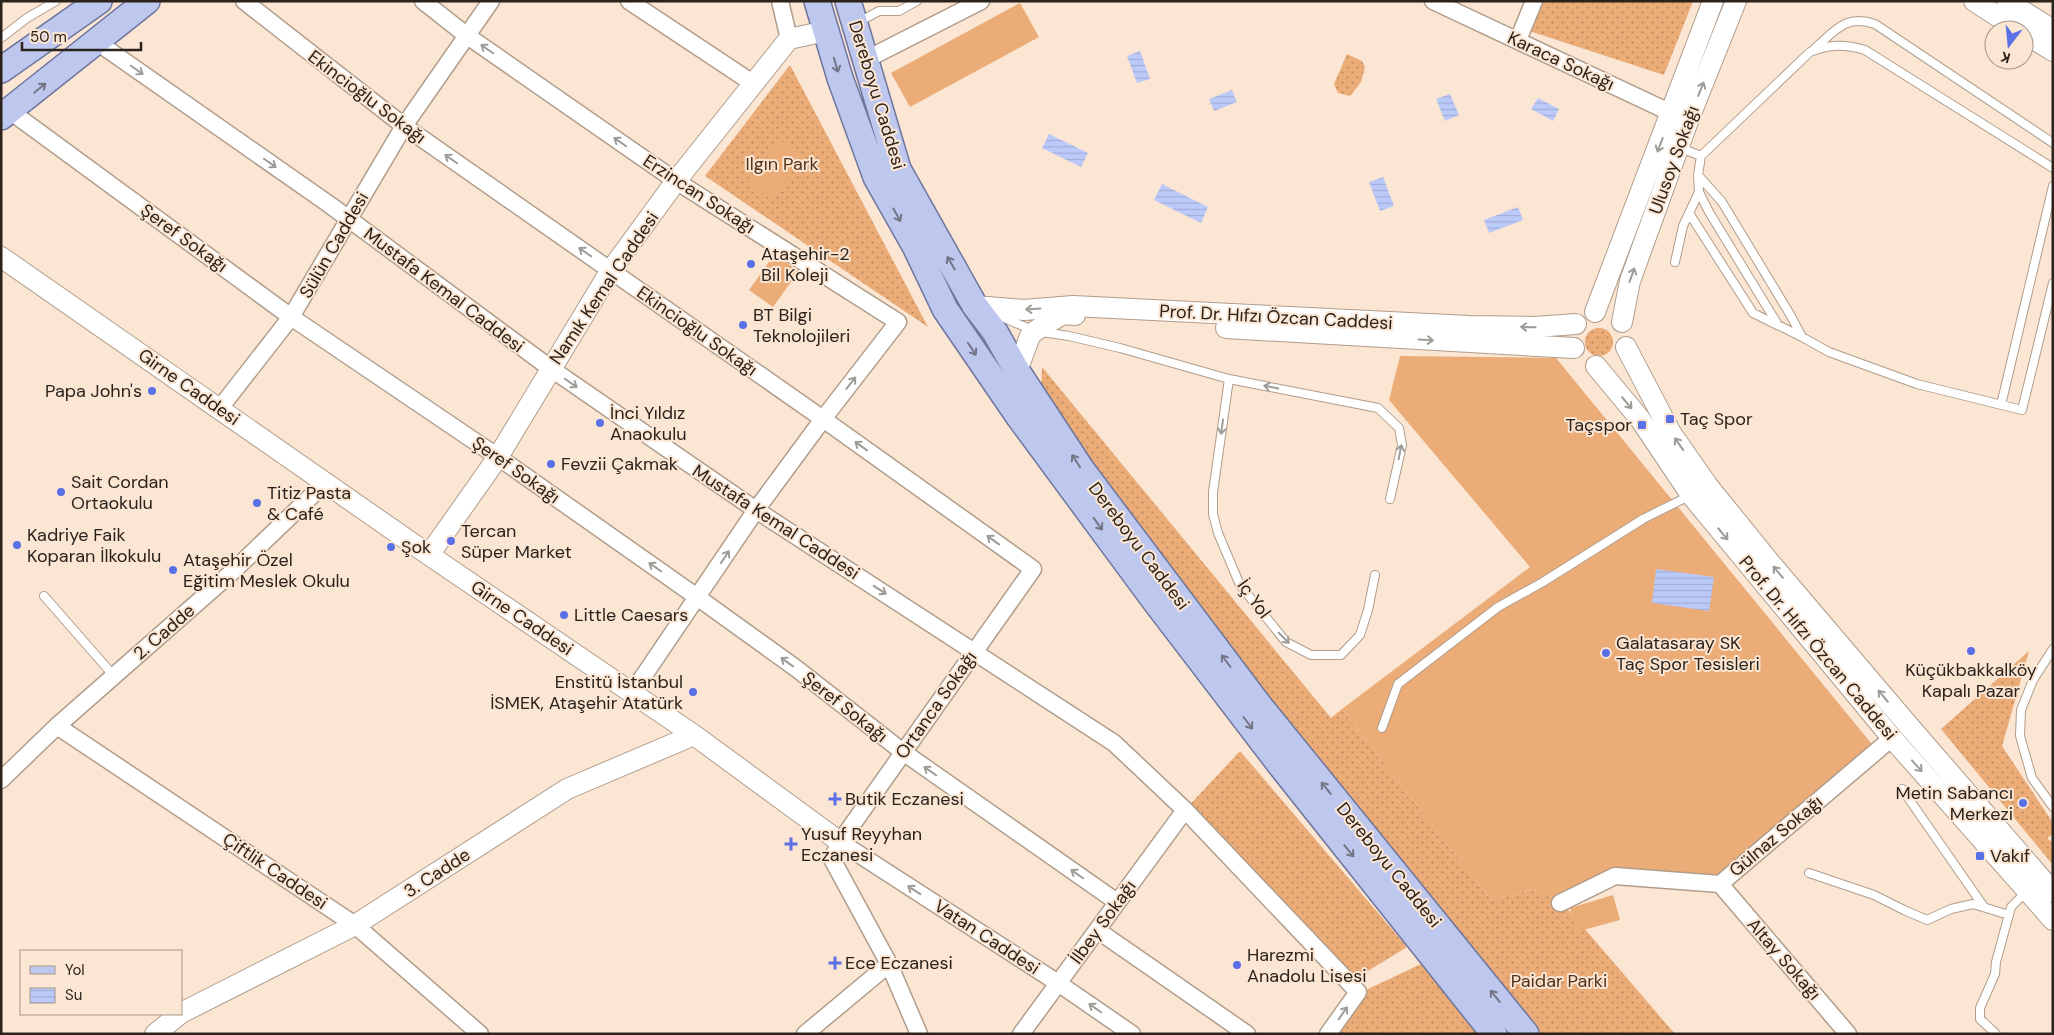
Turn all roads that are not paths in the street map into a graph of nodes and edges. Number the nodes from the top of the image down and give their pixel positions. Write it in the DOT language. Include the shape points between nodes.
graph roads {
  1 [pos="56,1"];
  2 [pos="99,1"];
  3 [pos="147,1"];
  4 [pos="244,1"];
  5 [pos="423,1"];
  6 [pos="490,1"];
  7 [pos="630,1"];
  8 [pos="780,1"];
  9 [pos="817,1"];
  10 [pos="917,1"];
  11 [pos="981,1"];
  12 [pos="1433,1"];
  13 [pos="1534,1"];
  14 [pos="1714,1"];
  15 [pos="1736,1"];
  16 [pos="1974,1"];
  17 [pos="2007,1"];
  18 [pos="903,4"];
  19 [pos="852,12"];
  20 [pos="2003,20"];
  21 [pos="2053,30"];
  22 [pos="826,31"];
  23 [pos="466,35"];
  24 [pos="1,38"];
  25 [pos="789,38"];
  26 [pos="2034,39"];
  27 [pos="1518,40"];
  28 [pos="97,42"];
  29 [pos="2053,51"];
  30 [pos="1810,52"];
  31 [pos="867,59"];
  32 [pos="1,70"];
  33 [pos="754,84"];
  34 [pos="6,114"];
  35 [pos="1680,117"];
  36 [pos="404,126"];
  37 [pos="2053,143"];
  38 [pos="1678,147"];
  39 [pos="1701,156"];
  40 [pos="2053,168"];
  41 [pos="1698,175"];
  42 [pos="676,181"];
  43 [pos="2053,186"];
  44 [pos="1699,192"];
  45 [pos="1689,213"];
  46 [pos="348,219"];
  47 [pos="1,257"];
  48 [pos="1675,262"];
  49 [pos="610,270"];
  50 [pos="2053,283"];
  51 [pos="975,306"];
  52 [pos="1595,312"];
  53 [pos="291,316"];
  54 [pos="1622,322"];
  55 [pos="1576,324"];
  56 [pos="1778,325"];
  57 [pos="1026,327"];
  58 [pos="1802,337"];
  59 [pos="1626,347"];
  60 [pos="1574,348"];
  61 [pos="1596,366"];
  62 [pos="550,368"];
  63 [pos="1017,371"];
  64 [pos="1229,379"];
  65 [pos="2001,405"];
  66 [pos="220,408"];
  67 [pos="823,419"];
  68 [pos="498,457"];
  69 [pos="326,482"];
  70 [pos="1691,495"];
  71 [pos="1390,499"];
  72 [pos="756,510"];
  73 [pos="429,555"];
  74 [pos="1033,569"];
  75 [pos="1375,575"];
  76 [pos="44,596"];
  77 [pos="697,597"];
  78 [pos="2053,649"];
  79 [pos="975,651"];
  80 [pos="114,676"];
  81 [pos="632,693"];
  82 [pos="57,726"];
  83 [pos="1908,726"];
  84 [pos="1382,728"];
  85 [pos="694,735"];
  86 [pos="1892,738"];
  87 [pos="903,752"];
  88 [pos="1,780"];
  89 [pos="1902,789"];
  90 [pos="2053,807"];
  91 [pos="1185,810"];
  92 [pos="840,842"];
  93 [pos="1809,873"];
  94 [pos="1720,884"];
  95 [pos="2027,891"];
  96 [pos="2053,892"];
  97 [pos="1117,902"];
  98 [pos="1560,903"];
  99 [pos="1984,908"];
  100 [pos="2009,915"];
  101 [pos="2053,920"];
  102 [pos="355,925"];
  103 [pos="1097,930"];
  104 [pos="889,964"];
  105 [pos="1058,983"];
  106 [pos="182,1012"];
  107 [pos="179,1015"];
  108 [pos="155,1034"];
  109 [pos="480,1034"];
  110 [pos="805,1034"];
  111 [pos="919,1034"];
  112 [pos="1021,1034"];
  113 [pos="1132,1034"];
  114 [pos="1247,1034"];
  115 [pos="1328,1034"];
  116 [pos="1494,1034"];
  117 [pos="1526,1034"];
  118 [pos="1848,1034"];
  119 [pos="1996,1034"];
  1 -- 24 [label="lane"];
  2 -- 32 [label="main road"];
  3 -- 28 [label="main road"];
  4 -- 36 [label="street, Ekincioğlu Sokağı"];
  5 -- 23 [label="street, Erzincan Sokağı"];
  6 -- 23 [label="street, Sülün Caddesi"];
  7 -- 33 [label="street"];
  8 -- 25 [label="street"];
  9 -- 22 [label="main road, Dereboyu Caddesi"];
  10 -- 18 [label="lane"];
  11 -- 31 [label="street"];
  12 -- 27 [label="street, Karaca Sokağı"];
  13 -- 27 [label="street"];
  14 -- 35 [label="street, Ulusoy Sokağı"];
  35 -- 15 [label="street, Ulusoy Sokağı, one-way"];
  16 -- 20 [label="street"];
  17 -- 21 [label="street"];
  18 -- 19 [label="lane" via="899,11"];
  19 -- 31 [label="main road, Dereboyu Caddesi"];
  22 -- 25 [label="street"];
  22 -- 116 [label="main road, Dereboyu Caddesi, one-way" via="876,177 915,246 945,309 966,342 1160,608"];
  23 -- 36 [label="street, Sülün Caddesi"];
  42 -- 23 [label="street, Erzincan Sokağı, one-way"];
  25 -- 33 [label="street, Namık Kemal Caddesi"];
  26 -- 29 [label="street"];
  27 -- 35 [label="street, Karaca Sokağı"];
  34 -- 28 [label="main road, one-way"];
  28 -- 46 [label="street, Mustafa Kemal Caddesi, one-way"];
  30 -- 37 [label="lane" via="1843,23 1858,20 1875,24"];
  30 -- 39 [label="lane"];
  30 -- 40 [label="lane" via="1842,45 1865,50"];
  51 -- 31 [label="main road, Dereboyu Caddesi, one-way" via="898,169"];
  33 -- 42 [label="street, Namık Kemal Caddesi"];
  34 -- 53 [label="street, Şeref Sokağı"];
  35 -- 38 [label="street, Ulusoy Sokağı"];
  35 -- 52 [label="street, Ulusoy Sokağı, one-way"];
  36 -- 46 [label="street, Sülün Caddesi"];
  49 -- 36 [label="street, Ekincioğlu Sokağı, one-way"];
  38 -- 39 [label="lane"];
  54 -- 38 [label="street, Ulusoy Sokağı, one-way" via="1630,281"];
  39 -- 41 [label="lane"];
  41 -- 44 [label="lane"];
  41 -- 58 [label="lane" via="1722,202"];
  42 -- 49 [label="street, Namık Kemal Caddesi"];
  67 -- 42 [label="street, Erzincan Sokağı, one-way" via="898,322"];
  43 -- 65 [label="lane"];
  44 -- 45 [label="lane"];
  44 -- 56 [label="lane"];
  45 -- 48 [label="lane" via="1679,238"];
  45 -- 56 [label="lane" via="1753,313"];
  46 -- 53 [label="street, Sülün Caddesi"];
  46 -- 62 [label="street, Mustafa Kemal Caddesi"];
  47 -- 66 [label="street, Girne Caddesi"];
  49 -- 62 [label="street, Namık Kemal Caddesi"];
  49 -- 67 [label="street, Ekincioğlu Sokağı"];
  50 -- 65 [label="lane" via="2022,410"];
  55 -- 51 [label="street, Prof. Dr. Hıfzı Özcan Caddesi, one-way" via="1469,326 1073,306 1024,310"];
  51 -- 57 [label="lane"];
  51 -- 63 [label="main road, Dereboyu Caddesi" via="995,332"];
  52 -- 54 [label="street" via="1607,313"];
  52 -- 55 [label="street, Prof. Dr. Hıfzı Özcan Caddesi"];
  53 -- 66 [label="street, Sülün Caddesi"];
  53 -- 68 [label="street, Şeref Sokağı"];
  54 -- 59 [label="street, Prof. Dr. Hıfzı Özcan Caddesi" via="1627,332"];
  55 -- 60 [label="street" via="1572,340"];
  56 -- 58 [label="lane"];
  57 -- 60 [label="street, Prof. Dr. Hıfzı Özcan Caddesi, one-way" via="1063,314 1264,331"];
  57 -- 63 [label="street" via="1030,336"];
  57 -- 64 [label="lane" via="1111,346"];
  58 -- 65 [label="lane" via="1830,352 1917,384"];
  59 -- 61 [label="street" via="1610,365"];
  83 -- 59 [label="street, Prof. Dr. Hıfzı Özcan Caddesi, one-way" via="1708,486 1671,433"];
  60 -- 61 [label="street, Prof. Dr. Hıfzı Özcan Caddesi" via="1584,362"];
  61 -- 70 [label="street, Prof. Dr. Hıfzı Özcan Caddesi, one-way" via="1640,419"];
  62 -- 68 [label="street, Namık Kemal Caddesi"];
  62 -- 72 [label="street, Mustafa Kemal Caddesi, one-way"];
  117 -- 63 [label="main road, Dereboyu Caddesi, one-way" via="1259,705 1082,470"];
  71 -- 64 [label="lane, one-way" via="1402,445 1399,428 1378,408"];
  64 -- 75 [label="lane, İç Yol, one-way" via="1213,514 1240,585 1286,642 1311,655 1341,655 1360,635"];
  66 -- 69 [label="street, Girne Caddesi"];
  67 -- 72 [label="street, Erzincan Sokağı"];
  74 -- 67 [label="street, Ekincioğlu Sokağı, one-way"];
  68 -- 73 [label="street, Namık Kemal Caddesi"];
  77 -- 68 [label="street, Şeref Sokağı, one-way"];
  69 -- 73 [label="street, Girne Caddesi"];
  69 -- 80 [label="street, 2. Cadde" via="231,573"];
  70 -- 84 [label="lane" via="1643,519 1498,607 1398,684"];
  70 -- 86 [label="street, Prof. Dr. Hıfzı Özcan Caddesi, one-way"];
  77 -- 72 [label="street, Erzincan Sokağı, one-way"];
  72 -- 79 [label="street, Mustafa Kemal Caddesi, one-way"];
  73 -- 81 [label="street, Girne Caddesi"];
  74 -- 79 [label="street, Ortanca Sokağı"];
  76 -- 80 [label="lane"];
  77 -- 81 [label="street, Erzincan Sokağı"];
  87 -- 77 [label="street, Şeref Sokağı, one-way" via="797,669"];
  78 -- 90 [label="lane" via="2032,680 2021,710 2020,736 2032,778"];
  79 -- 87 [label="street, Ortanca Sokağı"];
  79 -- 91 [label="street, Mustafa Kemal Caddesi" via="1114,743"];
  80 -- 82 [label="street, 2. Cadde"];
  81 -- 85 [label="street, Girne Caddesi"];
  82 -- 88 [label="street, 2. Cadde"];
  82 -- 102 [label="street, Çiftlik Caddesi"];
  83 -- 86 [label="street"];
  83 -- 96 [label="street, Prof. Dr. Hıfzı Özcan Caddesi"];
  85 -- 92 [label="street, Girne Caddesi"];
  85 -- 102 [label="street, 3. Cadde" via="567,790"];
  86 -- 94 [label="street, Gülnaz Sokağı"];
  86 -- 95 [label="street, Prof. Dr. Hıfzı Özcan Caddesi, one-way"];
  87 -- 92 [label="street, Ortanca Sokağı"];
  97 -- 87 [label="street, Şeref Sokağı, one-way"];
  89 -- 99 [label="lane"];
  91 -- 97 [label="street, İlbey Sokağı"];
  115 -- 91 [label="street, Mustafa Kemal Caddesi, one-way" via="1358,992"];
  92 -- 104 [label="street" via="832,859"];
  105 -- 92 [label="street, Vatan Caddesi, one-way"];
  93 -- 99 [label="lane" via="1874,895 1927,920 1962,906 1973,904"];
  94 -- 98 [label="street, Gülnaz Sokağı" via="1614,876"];
  94 -- 118 [label="street, Altay Sokağı"];
  95 -- 100 [label="lane" via="2015,902"];
  95 -- 101 [label="street, Prof. Dr. Hıfzı Özcan Caddesi"];
  97 -- 103 [label="street, İlbey Sokağı"];
  99 -- 100 [label="lane"];
  100 -- 119 [label="lane" via="1995,974 1979,1013 1980,1019"];
  102 -- 106 [label="street, 3. Cadde"];
  102 -- 109 [label="street, Çiftlik Caddesi"];
  103 -- 105 [label="street, İlbey Sokağı"];
  103 -- 114 [label="street"];
  104 -- 110 [label="street"];
  104 -- 111 [label="street"];
  105 -- 112 [label="street, İlbey Sokağı"];
  113 -- 105 [label="street, Vatan Caddesi, one-way"];
  107 -- 108 [label="street, 3. Cadde"];
}
